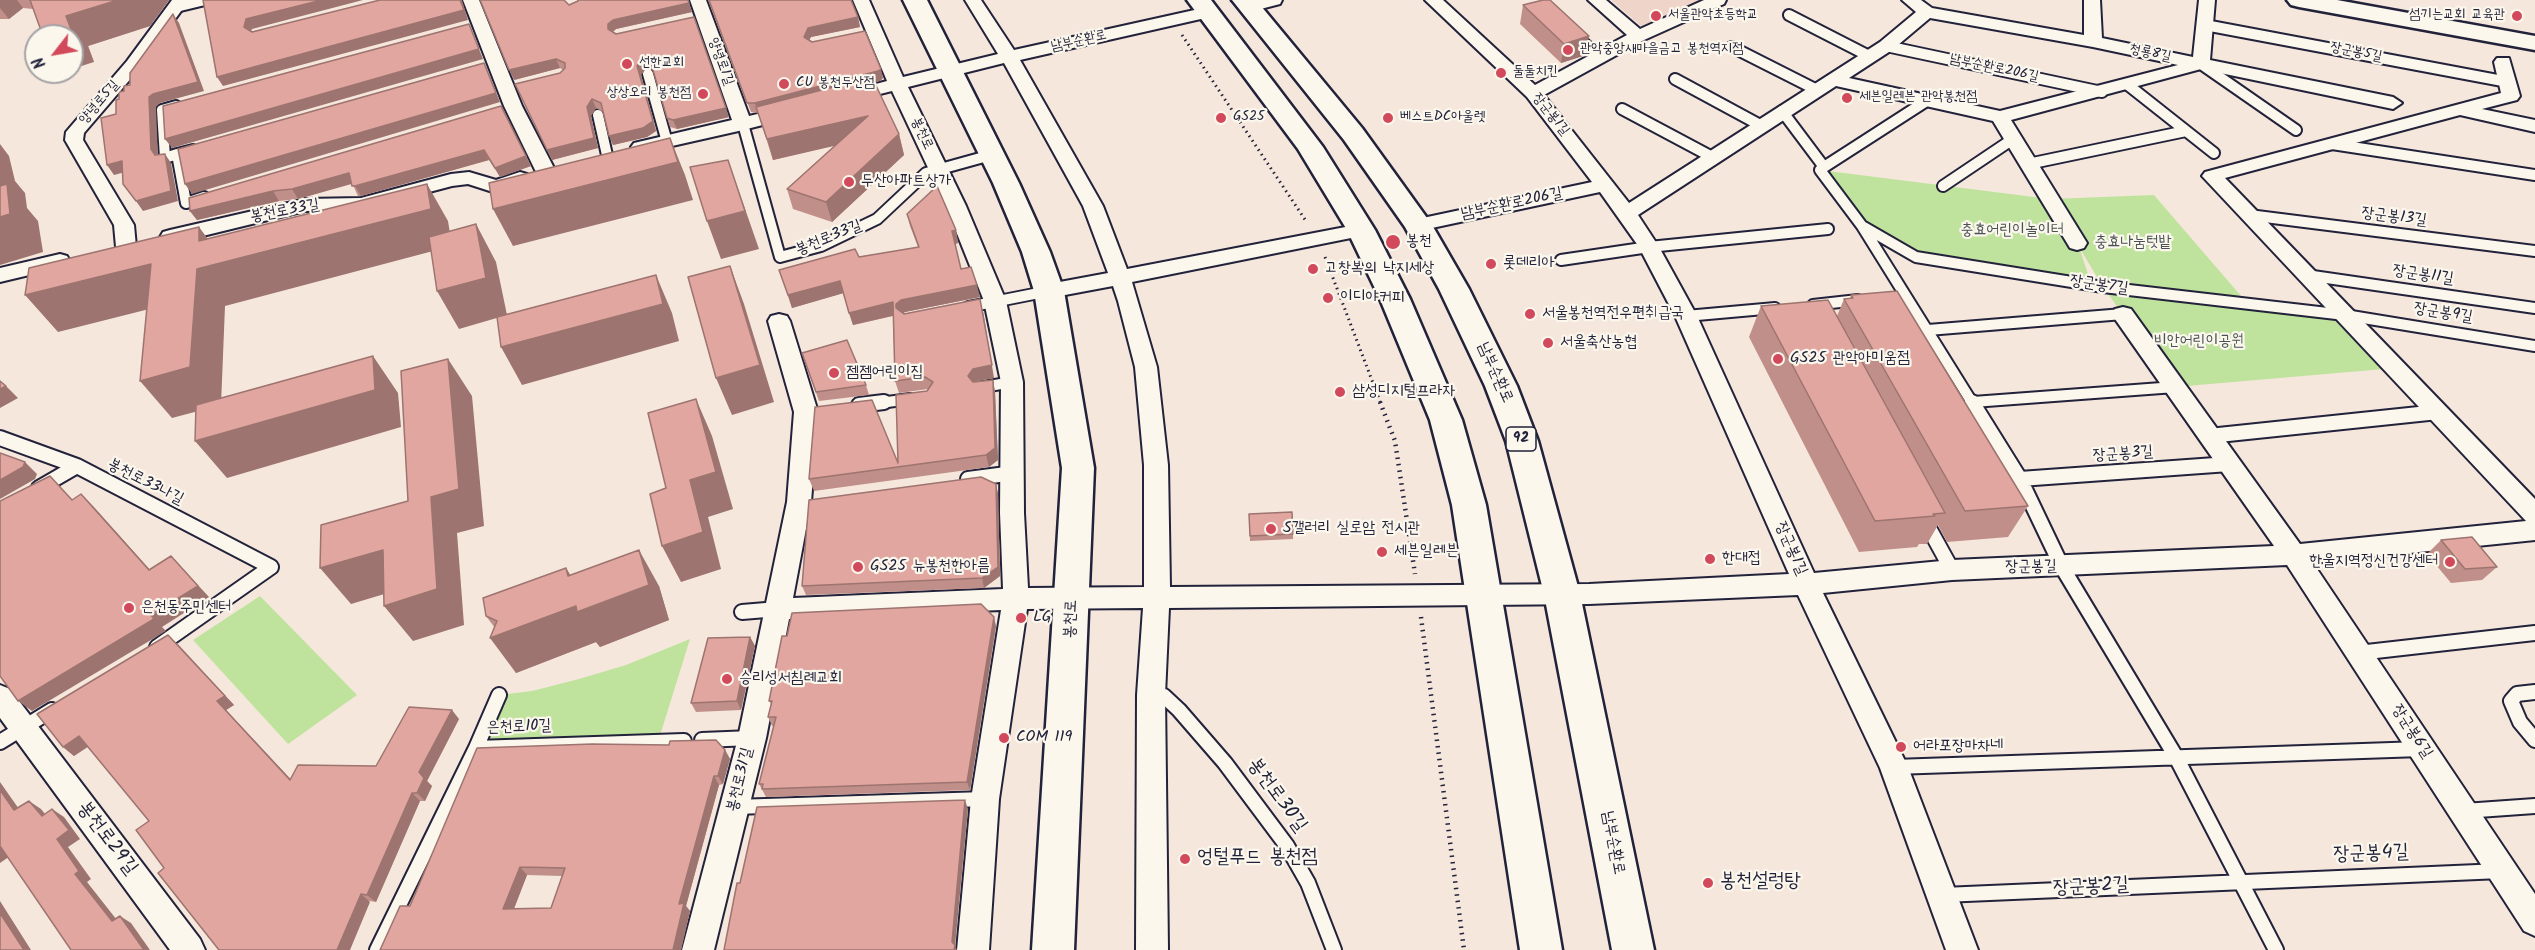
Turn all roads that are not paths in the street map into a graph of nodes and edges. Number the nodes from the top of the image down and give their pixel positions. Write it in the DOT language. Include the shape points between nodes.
graph roads {
  1 [pos="205,0"];
  2 [pos="471,0"];
  3 [pos="698,0"];
  4 [pos="861,0"];
  5 [pos="915,0"];
  6 [pos="973,0"];
  7 [pos="1433,0"];
  8 [pos="1596,0"];
  9 [pos="1718,0"];
  10 [pos="1910,0"];
  11 [pos="2092,0"];
  12 [pos="2207,0"];
  13 [pos="2301,0"];
  14 [pos="1256,2"];
  15 [pos="178,4"];
  16 [pos="1203,6"];
  17 [pos="1928,12"];
  18 [pos="1790,15"];
  19 [pos="2205,25"];
  20 [pos="1568,30"];
  21 [pos="1638,36"];
  22 [pos="2093,42"];
  23 [pos="2535,43"];
  24 [pos="1886,46"];
  25 [pos="1732,47"];
  26 [pos="1869,56"];
  27 [pos="1599,57"];
  28 [pos="1010,58"];
  29 [pos="2502,62"];
  30 [pos="2201,64"];
  31 [pos="950,70"];
  32 [pos="648,74"];
  33 [pos="1675,79"];
  34 [pos="1833,80"];
  35 [pos="2508,82"];
  36 [pos="898,85"];
  37 [pos="2128,85"];
  38 [pos="1817,90"];
  39 [pos="2102,92"];
  40 [pos="1533,93"];
  41 [pos="1928,100"];
  42 [pos="831,102"];
  43 [pos="2393,103"];
  44 [pos="185,104"];
  45 [pos="809,107"];
  46 [pos="1623,109"];
  47 [pos="2459,110"];
  48 [pos="1782,111"];
  49 [pos="598,115"];
  50 [pos="2000,117"];
  51 [pos="742,124"];
  52 [pos="1760,125"];
  53 [pos="2535,126"];
  54 [pos="2296,130"];
  55 [pos="2186,131"];
  56 [pos="2013,139"];
  57 [pos="667,142"];
  58 [pos="2332,144"];
  59 [pos="200,148"];
  60 [pos="2214,153"];
  61 [pos="177,154"];
  62 [pos="607,155"];
  63 [pos="991,155"];
  64 [pos="1714,158"];
  65 [pos="586,160"];
  66 [pos="2028,164"];
  67 [pos="566,165"];
  68 [pos="545,170"];
  69 [pos="1820,170"];
  70 [pos="932,171"];
  71 [pos="2535,175"];
  72 [pos="1605,185"];
  73 [pos="1943,186"];
  74 [pos="219,193"];
  75 [pos="1627,213"];
  76 [pos="2249,215"];
  77 [pos="1418,225"];
  78 [pos="1862,226"];
  79 [pos="1828,229"];
  80 [pos="1360,230"];
  81 [pos="2077,243"];
  82 [pos="126,247"];
  83 [pos="1649,247"];
  84 [pos="2535,251"];
  85 [pos="104,252"];
  86 [pos="82,256"];
  87 [pos="1561,260"];
  88 [pos="0,275"];
  89 [pos="2306,275"];
  90 [pos="1119,277"];
  91 [pos="1049,291"];
  92 [pos="1873,298"];
  93 [pos="995,301"];
  94 [pos="2535,308"];
  95 [pos="951,310"];
  96 [pos="2123,314"];
  97 [pos="2345,315"];
  98 [pos="1686,316"];
  99 [pos="778,321"];
  100 [pos="1928,330"];
  101 [pos="2535,346"];
  102 [pos="1012,382"];
  103 [pos="978,387"];
  104 [pos="2175,387"];
  105 [pos="918,398"];
  106 [pos="1972,402"];
  107 [pos="851,406"];
  108 [pos="2438,412"];
  109 [pos="2209,436"];
  110 [pos="0,438"];
  111 [pos="2229,464"];
  112 [pos="77,466"];
  113 [pos="1014,473"];
  114 [pos="2020,479"];
  115 [pos="957,480"];
  116 [pos="29,493"];
  117 [pos="1919,509"];
  118 [pos="2535,514"];
  119 [pos="2535,530"];
  120 [pos="2294,555"];
  121 [pos="2062,567"];
  122 [pos="1952,570"];
  123 [pos="1806,584"];
  124 [pos="1562,594"];
  125 [pos="1483,596"];
  126 [pos="1016,598"];
  127 [pos="1073,598"];
  128 [pos="1157,599"];
  129 [pos="778,609"];
  130 [pos="742,612"];
  131 [pos="2535,633"];
  132 [pos="2358,653"];
  133 [pos="145,654"];
  134 [pos="2535,692"];
  135 [pos="499,695"];
  136 [pos="1151,695"];
  137 [pos="0,696"];
  138 [pos="63,703"];
  139 [pos="11,735"];
  140 [pos="752,738"];
  141 [pos="2535,740"];
  142 [pos="476,748"];
  143 [pos="2422,749"];
  144 [pos="2176,757"];
  145 [pos="1894,767"];
  146 [pos="985,799"];
  147 [pos="2535,806"];
  148 [pos="734,807"];
  149 [pos="2462,811"];
  150 [pos="2502,871"];
  151 [pos="2241,882"];
  152 [pos="1941,895"];
  153 [pos="2535,921"];
  154 [pos="189,950"];
  155 [pos="377,950"];
  156 [pos="698,950"];
  157 [pos="973,950"];
  158 [pos="1053,950"];
  159 [pos="1152,950"];
  160 [pos="1334,950"];
  161 [pos="1541,950"];
  162 [pos="1633,950"];
  163 [pos="1962,950"];
  164 [pos="2276,950"];
  1 -- 15 [label="lane"];
  2 -- 68 [label="street" via="473,25 490,65 512,87 508,108"];
  3 -- 51 [label="street, 양녕로1길" via="699,19"];
  4 -- 36 [label="street, 봉천로" via="869,32"];
  5 -- 31 [label="main road, 봉천로"];
  6 -- 28 [label="street"];
  7 -- 40 [label="street, 장군봉1길"];
  8 -- 21 [label="street"];
  9 -- 21 [label="street"];
  10 -- 17 [label="street, 청룡8길"];
  11 -- 22 [label="street"];
  12 -- 19 [label="street"];
  13 -- 23 [label="main road"];
  14 -- 77 [label="main road, 남부순환로 / 92"];
  15 -- 82 [label="street, 양녕로5길" via="133,65 75,132 74,140 124,225"];
  16 -- 28 [label="street, 남부순환로" via="1172,20"];
  16 -- 80 [label="main road, 남부순환로" via="1310,147"];
  17 -- 22 [label="street, 청룡8길"];
  17 -- 24 [label="street"];
  18 -- 26 [label="lane"];
  19 -- 30 [label="street"];
  19 -- 35 [label="lane, 장군봉5길"];
  20 -- 27 [label="lane"];
  21 -- 27 [label="street"];
  22 -- 30 [label="street, 청룡8길"];
  24 -- 26 [label="street"];
  24 -- 39 [label="lane, 남부순환로206길"];
  25 -- 38 [label="lane"];
  26 -- 34 [label="street"];
  27 -- 40 [label="street"];
  28 -- 31 [label="street, 남부순환로"];
  28 -- 90 [label="street" via="1093,206"];
  29 -- 35 [label="street"];
  30 -- 37 [label="street"];
  30 -- 43 [label="street, 청룡8길"];
  30 -- 54 [label="lane"];
  31 -- 36 [label="street"];
  31 -- 63 [label="main road, 봉천로"];
  32 -- 57 [label="lane"];
  33 -- 52 [label="lane"];
  34 -- 38 [label="street"];
  34 -- 41 [label="street"];
  35 -- 47 [label="street" via="2511,96"];
  36 -- 42 [label="street"];
  36 -- 70 [label="street, 봉천로"];
  37 -- 39 [label="street"];
  37 -- 55 [label="lane"];
  38 -- 48 [label="street"];
  39 -- 50 [label="street"];
  40 -- 72 [label="street, 장군봉1길"];
  41 -- 48 [label="lane" via="1824,167"];
  41 -- 50 [label="street"];
  44 -- 61 [label="lane" via="162,110 165,158"];
  45 -- 51 [label="street"];
  46 -- 64 [label="lane"];
  47 -- 53 [label="street"];
  47 -- 58 [label="street"];
  48 -- 52 [label="street"];
  49 -- 62 [label="lane"];
  50 -- 56 [label="street"];
  51 -- 57 [label="street"];
  51 -- 70 [label="lane, 봉천로33길" via="780,258 821,246 877,219"];
  52 -- 64 [label="street"];
  55 -- 60 [label="lane"];
  55 -- 66 [label="lane"];
  56 -- 66 [label="street"];
  56 -- 73 [label="lane"];
  57 -- 62 [label="street"];
  58 -- 71 [label="lane"];
  58 -- 76 [label="street" via="2212,176"];
  59 -- 61 [label="lane"];
  61 -- 74 [label="lane" via="186,202"];
  62 -- 65 [label="street"];
  63 -- 70 [label="lane"];
  63 -- 91 [label="main road, 봉천로" via="1036,252"];
  64 -- 75 [label="street"];
  66 -- 81 [label="street"];
  67 -- 68 [label="street, 봉천로33길"];
  68 -- 82 [label="street, 봉천로33길" via="496,187 469,178 361,204 287,208"];
  69 -- 78 [label="lane"];
  70 -- 93 [label="street, 봉천로" via="956,206"];
  72 -- 75 [label="street, 장군봉1길"];
  72 -- 77 [label="street, 남부순환로206길"];
  75 -- 83 [label="street, 장군봉1길"];
  76 -- 84 [label="lane, 장군봉13길"];
  76 -- 89 [label="street"];
  77 -- 124 [label="main road, 남부순환로 / 92" via="1454,288 1501,386 1522,441"];
  78 -- 97 [label="lane, 장군봉7길" via="1916,257 2103,287"];
  78 -- 100 [label="lane"];
  79 -- 83 [label="lane"];
  80 -- 90 [label="street"];
  80 -- 125 [label="main road, 남부순환로" via="1395,299 1446,420 1469,505"];
  82 -- 85 [label="street, 봉천로33길"];
  83 -- 87 [label="lane"];
  83 -- 98 [label="street, 장군봉1길"];
  86 -- 88 [label="street"];
  89 -- 94 [label="lane, 장군봉11길"];
  89 -- 97 [label="street"];
  90 -- 91 [label="street"];
  90 -- 128 [label="street" via="1146,367 1156,465"];
  91 -- 93 [label="lane"];
  91 -- 127 [label="main road, 봉천로" via="1078,468"];
  92 -- 98 [label="lane" via="1802,308"];
  93 -- 95 [label="lane"];
  93 -- 102 [label="street, 봉천로"];
  96 -- 100 [label="lane"];
  96 -- 104 [label="street"];
  97 -- 101 [label="lane, 장군봉9길"];
  97 -- 108 [label="street"];
  98 -- 123 [label="street, 장군봉1길"];
  99 -- 129 [label="street, 봉천로31길" via="812,411 804,501"];
  100 -- 106 [label="lane"];
  102 -- 103 [label="lane"];
  102 -- 113 [label="street, 봉천로"];
  104 -- 106 [label="lane"];
  104 -- 109 [label="street"];
  105 -- 107 [label="lane"];
  106 -- 114 [label="lane"];
  108 -- 109 [label="lane"];
  108 -- 118 [label="street"];
  109 -- 111 [label="street"];
  110 -- 112 [label="lane, 봉천로33나길"];
  111 -- 114 [label="lane, 장군봉3길"];
  111 -- 120 [label="street"];
  112 -- 116 [label="lane"];
  112 -- 133 [label="lane, 봉천로33나길" via="271,567"];
  113 -- 115 [label="lane"];
  113 -- 126 [label="street, 봉천로"];
  114 -- 121 [label="lane"];
  117 -- 122 [label="lane"];
  119 -- 120 [label="street, 장군봉길"];
  120 -- 121 [label="street, 장군봉길"];
  120 -- 132 [label="street, 장군봉6길"];
  121 -- 122 [label="street, 장군봉길"];
  121 -- 144 [label="lane"];
  122 -- 123 [label="street, 장군봉길"];
  123 -- 124 [label="street, 장군봉길"];
  123 -- 145 [label="street"];
  124 -- 125 [label="street, 장군봉길"];
  124 -- 162 [label="main road, 남부순환로 / 92"];
  125 -- 128 [label="street"];
  125 -- 161 [label="main road, 남부순환로"];
  126 -- 127 [label="street"];
  126 -- 129 [label="street"];
  126 -- 146 [label="street, 봉천로"];
  127 -- 128 [label="street"];
  127 -- 158 [label="main road, 봉천로"];
  128 -- 136 [label="street"];
  129 -- 130 [label="lane"];
  129 -- 140 [label="street, 봉천로31길"];
  131 -- 132 [label="lane"];
  132 -- 143 [label="street, 장군봉6길"];
  134 -- 141 [label="lane" via="2517,694 2511,701 2520,722"];
  135 -- 142 [label="lane"];
  136 -- 159 [label="street"];
  136 -- 160 [label="lane, 봉천로30길" via="1164,696 1179,710 1287,846 1308,883"];
  137 -- 139 [label="street, 봉천로29길"];
  138 -- 139 [label="lane"];
  139 -- 154 [label="street, 봉천로29길"];
  140 -- 142 [label="lane, 은천로10길"];
  140 -- 148 [label="street, 봉천로31길"];
  142 -- 155 [label="lane, 은천로10길"];
  143 -- 144 [label="lane"];
  143 -- 149 [label="street, 장군봉6길"];
  144 -- 145 [label="lane"];
  144 -- 151 [label="lane"];
  145 -- 152 [label="street"];
  146 -- 148 [label="lane"];
  146 -- 157 [label="street, 봉천로"];
  147 -- 149 [label="lane"];
  148 -- 156 [label="street, 봉천로31길"];
  149 -- 150 [label="street, 장군봉6길"];
  150 -- 151 [label="lane, 장군봉4길"];
  150 -- 153 [label="street, 장군봉6길"];
  151 -- 152 [label="lane, 장군봉2길"];
  151 -- 164 [label="lane"];
  152 -- 163 [label="street"];
}
